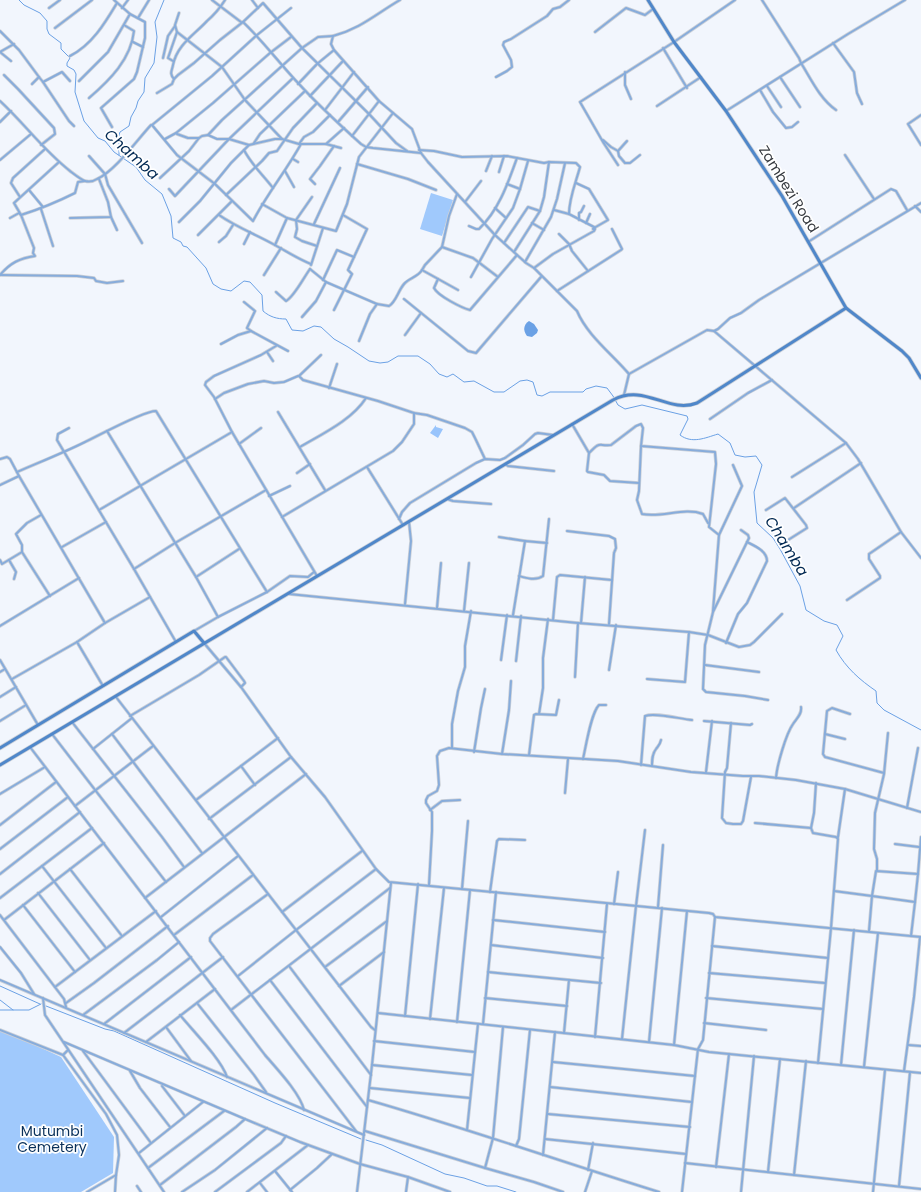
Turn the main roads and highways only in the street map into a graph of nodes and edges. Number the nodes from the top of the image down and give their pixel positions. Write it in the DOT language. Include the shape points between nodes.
graph roads {
  1 [pos="648,0"];
  2 [pos="846,308"];
  3 [pos="920,372"];
  4 [pos="921,378"];
  5 [pos="204,643"];
  6 [pos="0,748"];
  7 [pos="0,764"];
  1 -- 2 [label="main road, Zambezi Road" via="674,42 726,111 782,196"];
  2 -- 3 [label="main road, Zambezi Road" via="902,351"];
  2 -- 5 [label="main road" via="702,400 690,405 676,404 640,394 624,395 614,399"];
  3 -- 4 [label="main road, Zambezi Road"];
  5 -- 6 [label="main road" via="194,631"];
  5 -- 7 [label="main road"];
}
